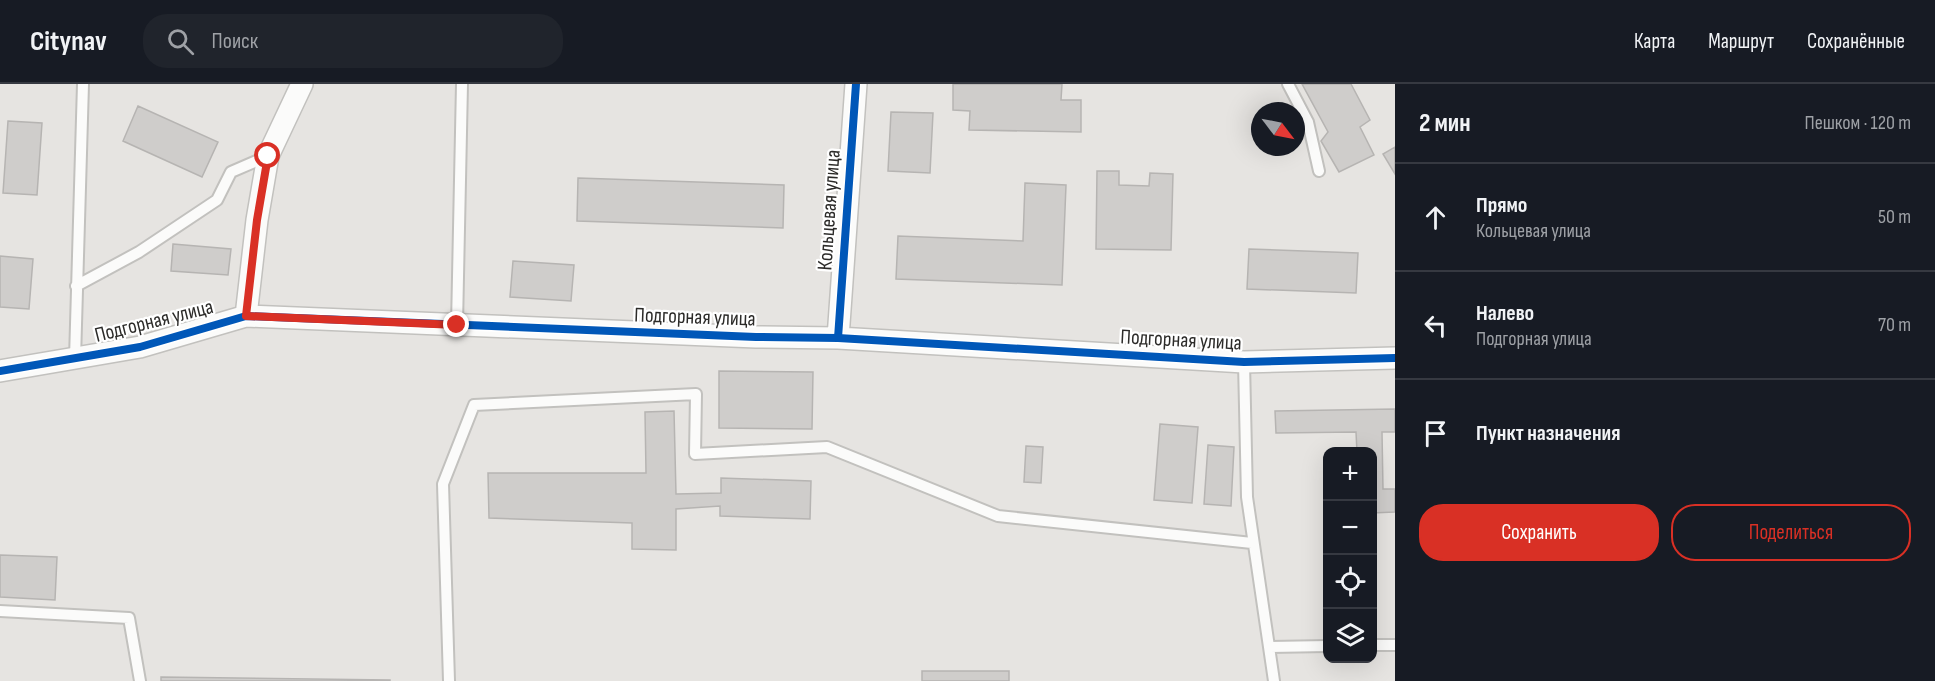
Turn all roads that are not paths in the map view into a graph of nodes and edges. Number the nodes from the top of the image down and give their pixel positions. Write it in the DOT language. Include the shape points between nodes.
graph roads {
  1 [pos="83,84"];
  2 [pos="302,84"];
  3 [pos="462,84"];
  4 [pos="856,84"];
  5 [pos="1288,84"];
  6 [pos="268,156"];
  7 [pos="1319,171"];
  8 [pos="76,286"];
  9 [pos="246,316"];
  10 [pos="457,325"];
  11 [pos="838,338"];
  12 [pos="1395,358"];
  13 [pos="75,359"];
  14 [pos="1244,362"];
  15 [pos="0,371"];
  16 [pos="1252,543"];
  17 [pos="0,611"];
  18 [pos="1377,645"];
  19 [pos="1395,645"];
  20 [pos="1323,646"];
  21 [pos="1270,647"];
  22 [pos="140,681"];
  23 [pos="449,681"];
  24 [pos="1274,681"];
  1 -- 8 [label="lane"];
  2 -- 6 [label="street"];
  3 -- 10 [label="lane"];
  4 -- 11 [label="street, Кольцевая улица"];
  5 -- 7 [label="lane" via="1308,122"];
  6 -- 8 [label="lane" via="231,172 217,200 139,252"];
  6 -- 9 [label="street"];
  8 -- 13 [label="lane"];
  9 -- 10 [label="street, Подгорная улица"];
  9 -- 13 [label="street, Подгорная улица" via="140,347"];
  10 -- 11 [label="street, Подгорная улица"];
  11 -- 14 [label="street, Подгорная улица"];
  12 -- 14 [label="street, Подгорная улица"];
  13 -- 15 [label="street, Подгорная улица"];
  14 -- 16 [label="lane" via="1245,457"];
  16 -- 21 [label="lane"];
  16 -- 23 [label="lane" via="998,516 826,447 696,454 696,394 474,405 443,484"];
  17 -- 22 [label="lane" via="129,618"];
  18 -- 19 [label="lane"];
  20 -- 21 [label="lane"];
  21 -- 24 [label="lane"];
}
